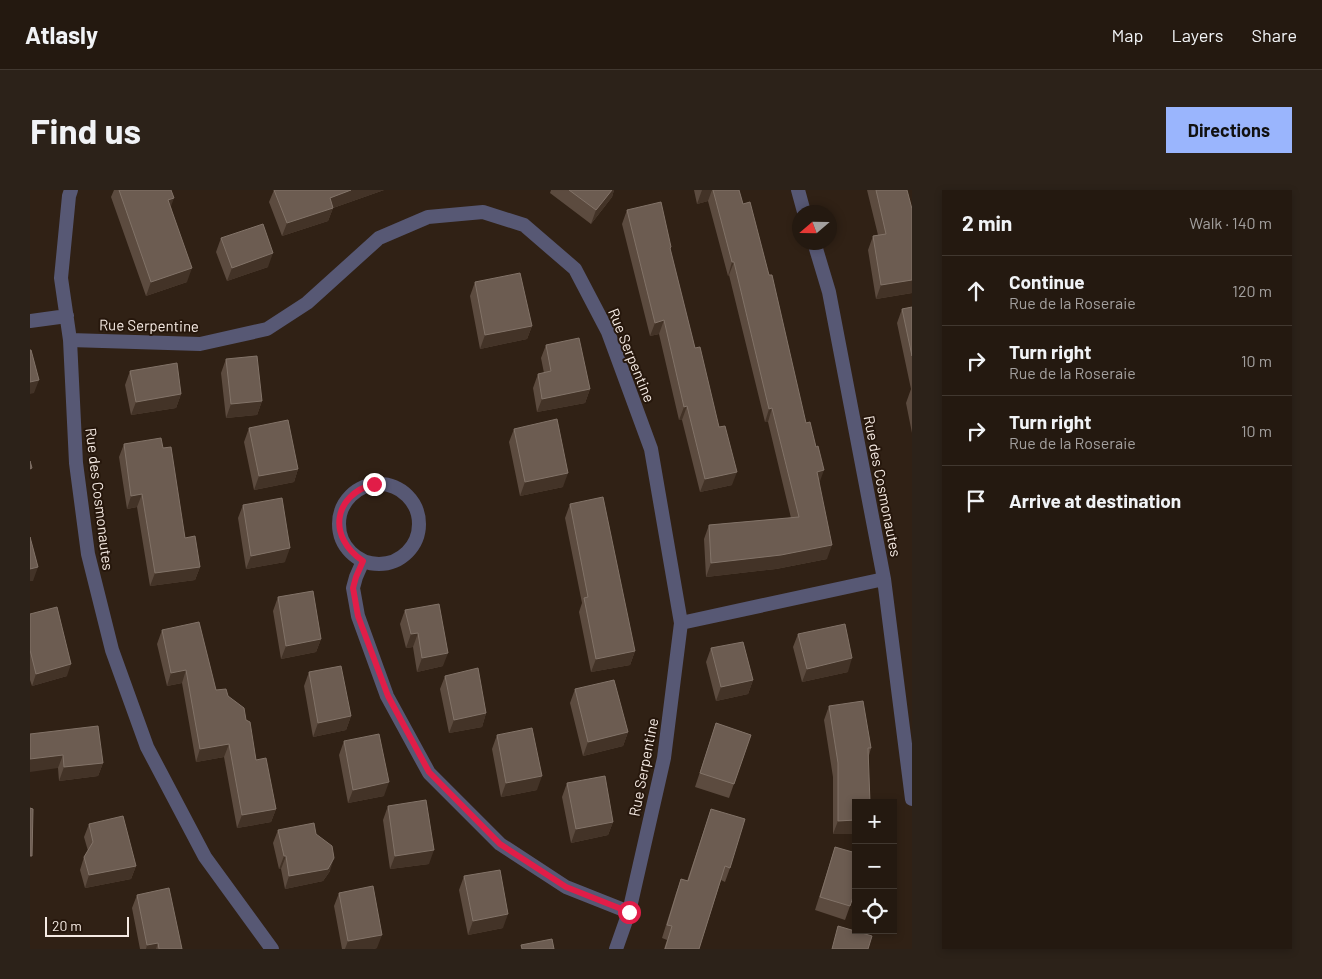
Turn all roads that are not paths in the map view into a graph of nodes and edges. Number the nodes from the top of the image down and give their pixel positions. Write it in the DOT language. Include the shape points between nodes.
graph roads {
  1 [pos="71,190"];
  2 [pos="798,190"];
  3 [pos="802,205"];
  4 [pos="816,250"];
  5 [pos="67,316"];
  6 [pos="30,321"];
  7 [pos="70,340"];
  8 [pos="363,561"];
  9 [pos="884,579"];
  10 [pos="680,622"];
  11 [pos="912,799"];
  12 [pos="629,912"];
  13 [pos="272,949"];
  14 [pos="616,949"];
  1 -- 5 [label="street, Rue des Cosmonautes" via="62,278"];
  2 -- 3 [label="street"];
  4 -- 9 [label="street, Rue des Cosmonautes" via="829,292"];
  5 -- 6 [label="street"];
  5 -- 7 [label="street, Rue des Cosmonautes"];
  7 -- 10 [label="street, Rue Serpentine" via="200,344 267,329 307,303 379,238 428,217 483,212 524,225 575,268 608,332 651,449"];
  7 -- 13 [label="street, Rue des Cosmonautes" via="76,463 88,554 112,650 146,747 205,857"];
  8 -- 8 [label="street" via="389,563 401,558 417,537 417,510 410,498 387,484 362,487 343,505 339,531 352,554"];
  8 -- 12 [label="street" via="353,588 358,616 388,696 429,772 500,844 566,887"];
  9 -- 10 [label="street"];
  9 -- 11 [label="street, Rue des Cosmonautes"];
  10 -- 12 [label="street, Rue Serpentine" via="664,758"];
  12 -- 14 [label="street, Rue Serpentine"];
}
